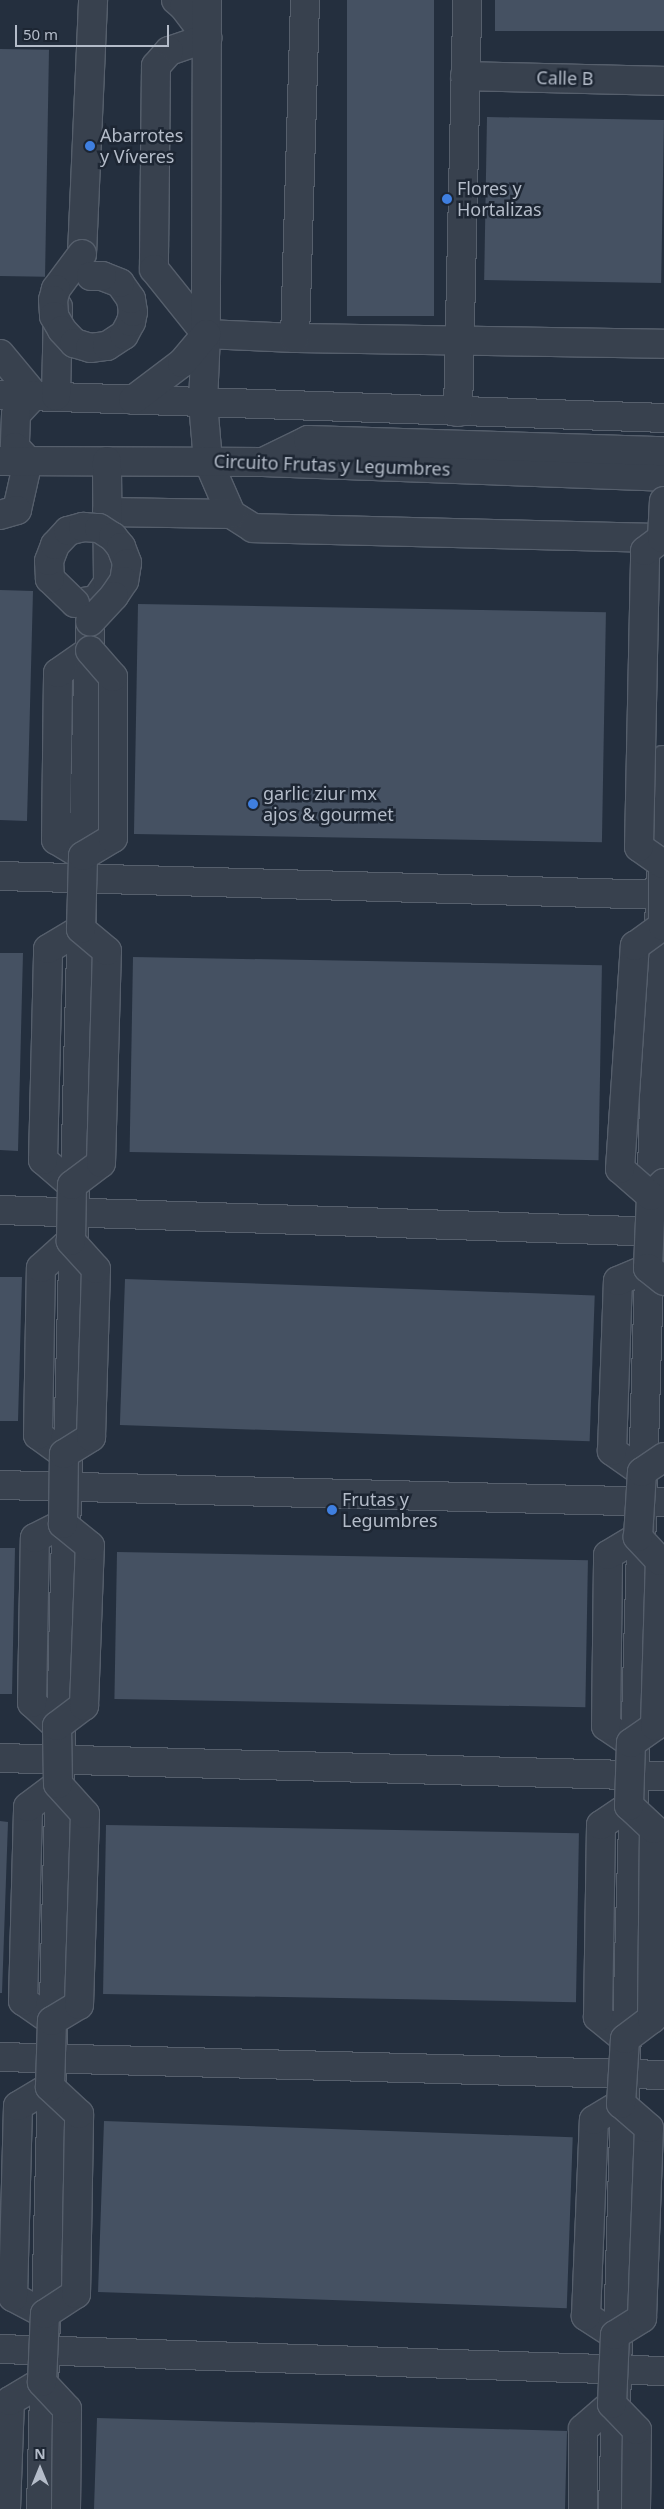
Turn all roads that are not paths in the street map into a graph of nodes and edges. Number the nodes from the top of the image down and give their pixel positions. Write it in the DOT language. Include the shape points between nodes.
graph roads {
  1 [pos="93,0"];
  2 [pos="176,0"];
  3 [pos="206,0"];
  4 [pos="305,0"];
  5 [pos="467,0"];
  6 [pos="207,38"];
  7 [pos="465,76"];
  8 [pos="664,80"];
  9 [pos="206,334"];
  10 [pos="295,338"];
  11 [pos="458,341"];
  12 [pos="664,344"];
  13 [pos="0,354"];
  14 [pos="0,395"];
  15 [pos="45,396"];
  16 [pos="133,400"];
  17 [pos="203,403"];
  18 [pos="306,407"];
  19 [pos="458,412"];
  20 [pos="664,418"];
  21 [pos="664,436"];
  22 [pos="664,450"];
  23 [pos="0,461"];
  24 [pos="28,461"];
  25 [pos="108,461"];
  26 [pos="208,461"];
  27 [pos="263,462"];
  28 [pos="664,477"];
  29 [pos="664,501"];
  30 [pos="107,512"];
  31 [pos="231,514"];
  32 [pos="0,515"];
  33 [pos="664,538"];
  34 [pos="89,663"];
  35 [pos="664,760"];
  36 [pos="663,864"];
  37 [pos="83,867"];
  38 [pos="0,876"];
  39 [pos="662,895"];
  40 [pos="664,926"];
  41 [pos="80,929"];
  42 [pos="72,1184"];
  43 [pos="658,1190"];
  44 [pos="0,1210"];
  45 [pos="74,1212"];
  46 [pos="658,1232"];
  47 [pos="70,1241"];
  48 [pos="656,1274"];
  49 [pos="64,1454"];
  50 [pos="653,1465"];
  51 [pos="0,1485"];
  52 [pos="68,1487"];
  53 [pos="654,1502"];
  54 [pos="63,1524"];
  55 [pos="638,1537"];
  56 [pos="57,1726"];
  57 [pos="631,1743"];
  58 [pos="0,1758"];
  59 [pos="59,1772"];
  60 [pos="635,1775"];
  61 [pos="664,1776"];
  62 [pos="629,1806"];
  63 [pos="52,2021"];
  64 [pos="625,2039"];
  65 [pos="0,2057"];
  66 [pos="52,2058"];
  67 [pos="626,2075"];
  68 [pos="664,2075"];
  69 [pos="50,2087"];
  70 [pos="621,2104"];
  71 [pos="45,2314"];
  72 [pos="616,2335"];
  73 [pos="0,2349"];
  74 [pos="45,2350"];
  75 [pos="617,2370"];
  76 [pos="664,2371"];
  77 [pos="42,2382"];
  78 [pos="612,2404"];
  79 [pos="6,2509"];
  80 [pos="41,2509"];
  81 [pos="66,2509"];
  82 [pos="583,2509"];
  83 [pos="613,2509"];
  84 [pos="636,2509"];
  1 -- 15 [label="street, bridge" via="82,254 56,289 54,316 62,330 74,343 90,348 107,346 124,335 133,312 131,299 120,283 102,276 77,278 62,290 58,307"];
  2 -- 6 [label="street"];
  3 -- 6 [label="street"];
  4 -- 10 [label="street"];
  5 -- 7 [label="street"];
  6 -- 9 [label="street"];
  6 -- 9 [label="street" via="169,51 156,66 154,269"];
  7 -- 8 [label="street, Calle B"];
  7 -- 11 [label="street"];
  9 -- 10 [label="street"];
  9 -- 16 [label="street" via="182,363"];
  9 -- 17 [label="street"];
  10 -- 11 [label="street"];
  11 -- 12 [label="street"];
  11 -- 19 [label="street"];
  13 -- 15 [label="street"];
  14 -- 15 [label="street"];
  15 -- 16 [label="street"];
  15 -- 24 [label="street" via="16,414 15,447"];
  16 -- 17 [label="street"];
  17 -- 18 [label="street"];
  17 -- 26 [label="street"];
  18 -- 19 [label="street"];
  18 -- 21 [label="street" via="320,423 336,427"];
  19 -- 20 [label="street"];
  22 -- 27 [label="street" via="308,440"];
  23 -- 24 [label="street, Circuito Frutas y Legumbres"];
  24 -- 25 [label="street, Circuito Frutas y Legumbres"];
  24 -- 32 [label="street" via="17,510"];
  25 -- 26 [label="street, Circuito Frutas y Legumbres"];
  25 -- 30 [label="street"];
  26 -- 27 [label="street, Circuito Frutas y Legumbres"];
  26 -- 31 [label="street"];
  27 -- 28 [label="street, Circuito Frutas y Legumbres"];
  29 -- 36 [label="street, bridge" via="662,538 645,551 639,847"];
  30 -- 31 [label="street"];
  30 -- 34 [label="street, bridge" via="108,583 96,600 75,603 50,579 49,561 55,545 68,531 83,527 99,528 113,537 121,547 127,564 124,580 90,622"];
  31 -- 33 [label="street" via="253,528"];
  34 -- 37 [label="street, bridge" via="113,677 113,838"];
  34 -- 37 [label="street" via="58,674 56,840"];
  35 -- 39 [label="street"];
  36 -- 40 [label="street, bridge"];
  37 -- 38 [label="street"];
  37 -- 39 [label="street"];
  37 -- 41 [label="street, bridge"];
  37 -- 45 [label="street"];
  39 -- 46 [label="street"];
  40 -- 43 [label="street, bridge" via="635,946 620,1169"];
  41 -- 42 [label="street, bridge" via="107,951 101,1163"];
  41 -- 42 [label="street" via="48,949 43,1160"];
  42 -- 47 [label="street, bridge"];
  43 -- 48 [label="street, bridge"];
  44 -- 45 [label="street"];
  45 -- 46 [label="street"];
  45 -- 52 [label="street"];
  46 -- 53 [label="street"];
  47 -- 49 [label="street, bridge" via="96,1269 96,1279 91,1437"];
  47 -- 49 [label="street" via="41,1268 38,1434"];
  48 -- 50 [label="street" via="618,1281 612,1451"];
  49 -- 54 [label="street, bridge"];
  50 -- 55 [label="street, bridge"];
  51 -- 52 [label="street"];
  52 -- 53 [label="street"];
  52 -- 59 [label="street"];
  53 -- 60 [label="street"];
  54 -- 56 [label="street, bridge" via="90,1546 84,1706"];
  54 -- 56 [label="street" via="35,1538 32,1703"];
  55 -- 57 [label="street, bridge" via="660,1561 655,1726"];
  55 -- 57 [label="street" via="608,1556 606,1726"];
  56 -- 59 [label="street, bridge"];
  57 -- 62 [label="street, bridge"];
  58 -- 59 [label="street"];
  59 -- 60 [label="street"];
  59 -- 63 [label="street, bridge" via="85,1814 79,2005"];
  59 -- 63 [label="street" via="28,1807 24,2001"];
  59 -- 66 [label="street"];
  60 -- 61 [label="street"];
  60 -- 67 [label="street"];
  62 -- 64 [label="street, bridge" via="654,1829 652,2019"];
  62 -- 64 [label="street" via="601,1825 600,1835 598,2017"];
  63 -- 69 [label="street, bridge"];
  64 -- 70 [label="street, bridge"];
  65 -- 66 [label="street"];
  66 -- 67 [label="street"];
  66 -- 74 [label="street"];
  67 -- 68 [label="street"];
  67 -- 75 [label="street"];
  69 -- 71 [label="street, bridge" via="79,2114 76,2294"];
  69 -- 71 [label="street" via="18,2106 13,2298"];
  70 -- 72 [label="street, bridge" via="649,2128 642,2318"];
  70 -- 72 [label="street" via="594,2120 586,2316"];
  71 -- 77 [label="street, bridge"];
  72 -- 78 [label="street, bridge"];
  73 -- 74 [label="street"];
  74 -- 75 [label="street"];
  74 -- 80 [label="street"];
  75 -- 76 [label="street"];
  75 -- 83 [label="street"];
  77 -- 79 [label="street" via="10,2401"];
  77 -- 81 [label="street, bridge" via="67,2410"];
  78 -- 82 [label="street" via="583,2429"];
  78 -- 84 [label="street, bridge" via="636,2430"];
}
